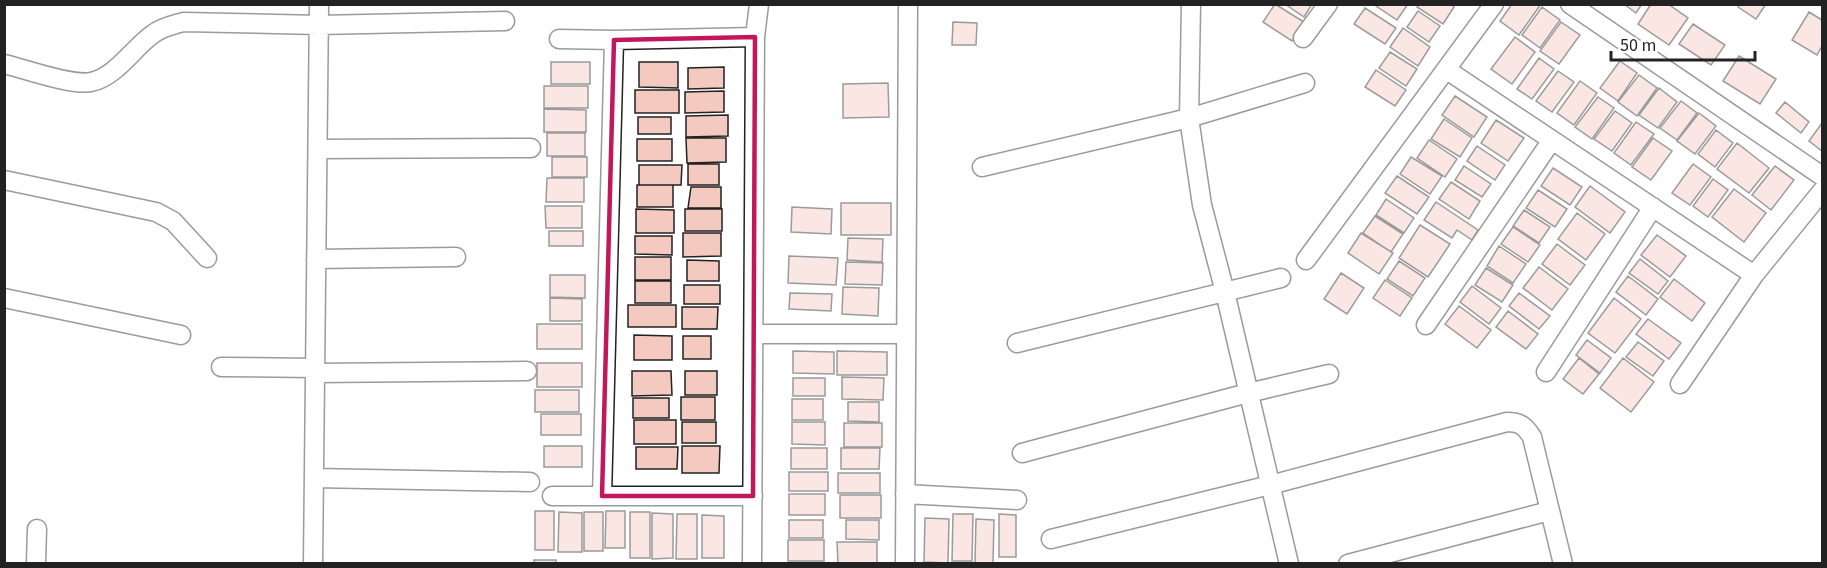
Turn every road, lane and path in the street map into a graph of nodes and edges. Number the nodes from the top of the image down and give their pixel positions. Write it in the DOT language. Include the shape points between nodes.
graph roads {
  1 [pos="319,4"];
  2 [pos="759,4"];
  3 [pos="908,4"];
  4 [pos="1328,4"];
  5 [pos="1494,4"];
  6 [pos="1570,4"];
  7 [pos="1192,5"];
  8 [pos="505,21"];
  9 [pos="319,25"];
  10 [pos="755,37"];
  11 [pos="1303,38"];
  12 [pos="559,39"];
  13 [pos="614,40"];
  14 [pos="4,64"];
  15 [pos="1447,70"];
  16 [pos="1305,83"];
  17 [pos="1189,118"];
  18 [pos="1552,140"];
  19 [pos="531,148"];
  20 [pos="318,149"];
  21 [pos="982,167"];
  22 [pos="1822,176"];
  23 [pos="4,180"];
  24 [pos="1822,191"];
  25 [pos="1653,207"];
  26 [pos="456,257"];
  27 [pos="207,258"];
  28 [pos="316,259"];
  29 [pos="1306,260"];
  30 [pos="1754,275"];
  31 [pos="1281,278"];
  32 [pos="1225,292"];
  33 [pos="4,298"];
  34 [pos="1426,325"];
  35 [pos="754,334"];
  36 [pos="906,334"];
  37 [pos="181,335"];
  38 [pos="1017,343"];
  39 [pos="221,367"];
  40 [pos="527,370"];
  41 [pos="315,371"];
  42 [pos="1546,372"];
  43 [pos="1329,374"];
  44 [pos="1680,384"];
  45 [pos="1248,393"];
  46 [pos="1022,453"];
  47 [pos="314,478"];
  48 [pos="530,482"];
  49 [pos="1270,485"];
  50 [pos="905,494"];
  51 [pos="552,496"];
  52 [pos="602,496"];
  53 [pos="753,496"];
  54 [pos="1017,500"];
  55 [pos="1549,511"];
  56 [pos="37,529"];
  57 [pos="1051,539"];
  58 [pos="36,564"];
  59 [pos="313,564"];
  60 [pos="752,564"];
  61 [pos="905,564"];
  62 [pos="1289,564"];
  63 [pos="1348,564"];
  64 [pos="1563,564"];
  1 -- 9 [label="street"];
  2 -- 10 [label="street"];
  3 -- 36 [label="street"];
  4 -- 11 [label="street"];
  5 -- 15 [label="street"];
  6 -- 22 [label="street"];
  7 -- 17 [label="street"];
  8 -- 9 [label="street"];
  9 -- 14 [label="street" via="183,22 154,33 106,76 91,82 78,83"];
  9 -- 20 [label="street"];
  10 -- 13 [label="street"];
  10 -- 35 [label="street"];
  12 -- 13 [label="street"];
  13 -- 52 [label="street"];
  15 -- 18 [label="street"];
  15 -- 29 [label="street"];
  16 -- 17 [label="street"];
  17 -- 21 [label="street"];
  17 -- 32 [label="street" via="1202,205"];
  18 -- 25 [label="street"];
  18 -- 34 [label="street"];
  19 -- 20 [label="street"];
  20 -- 28 [label="street"];
  23 -- 27 [label="street" via="156,212 173,221"];
  24 -- 30 [label="street"];
  25 -- 30 [label="street"];
  25 -- 42 [label="street"];
  26 -- 28 [label="street"];
  28 -- 41 [label="street"];
  30 -- 44 [label="street"];
  31 -- 32 [label="street"];
  32 -- 38 [label="street"];
  32 -- 45 [label="street"];
  33 -- 37 [label="street"];
  35 -- 36 [label="street"];
  35 -- 53 [label="street"];
  36 -- 50 [label="street"];
  39 -- 41 [label="street"];
  40 -- 41 [label="street"];
  41 -- 47 [label="street"];
  43 -- 45 [label="street"];
  45 -- 46 [label="street"];
  45 -- 49 [label="street"];
  47 -- 48 [label="street"];
  47 -- 59 [label="street"];
  49 -- 55 [label="street" via="1514,422 1526,428 1532,437"];
  49 -- 57 [label="street"];
  49 -- 62 [label="street"];
  50 -- 54 [label="street"];
  50 -- 61 [label="street"];
  51 -- 52 [label="street"];
  52 -- 53 [label="street"];
  53 -- 60 [label="street"];
  55 -- 63 [label="street"];
  55 -- 64 [label="street"];
  56 -- 58 [label="street"];
}
